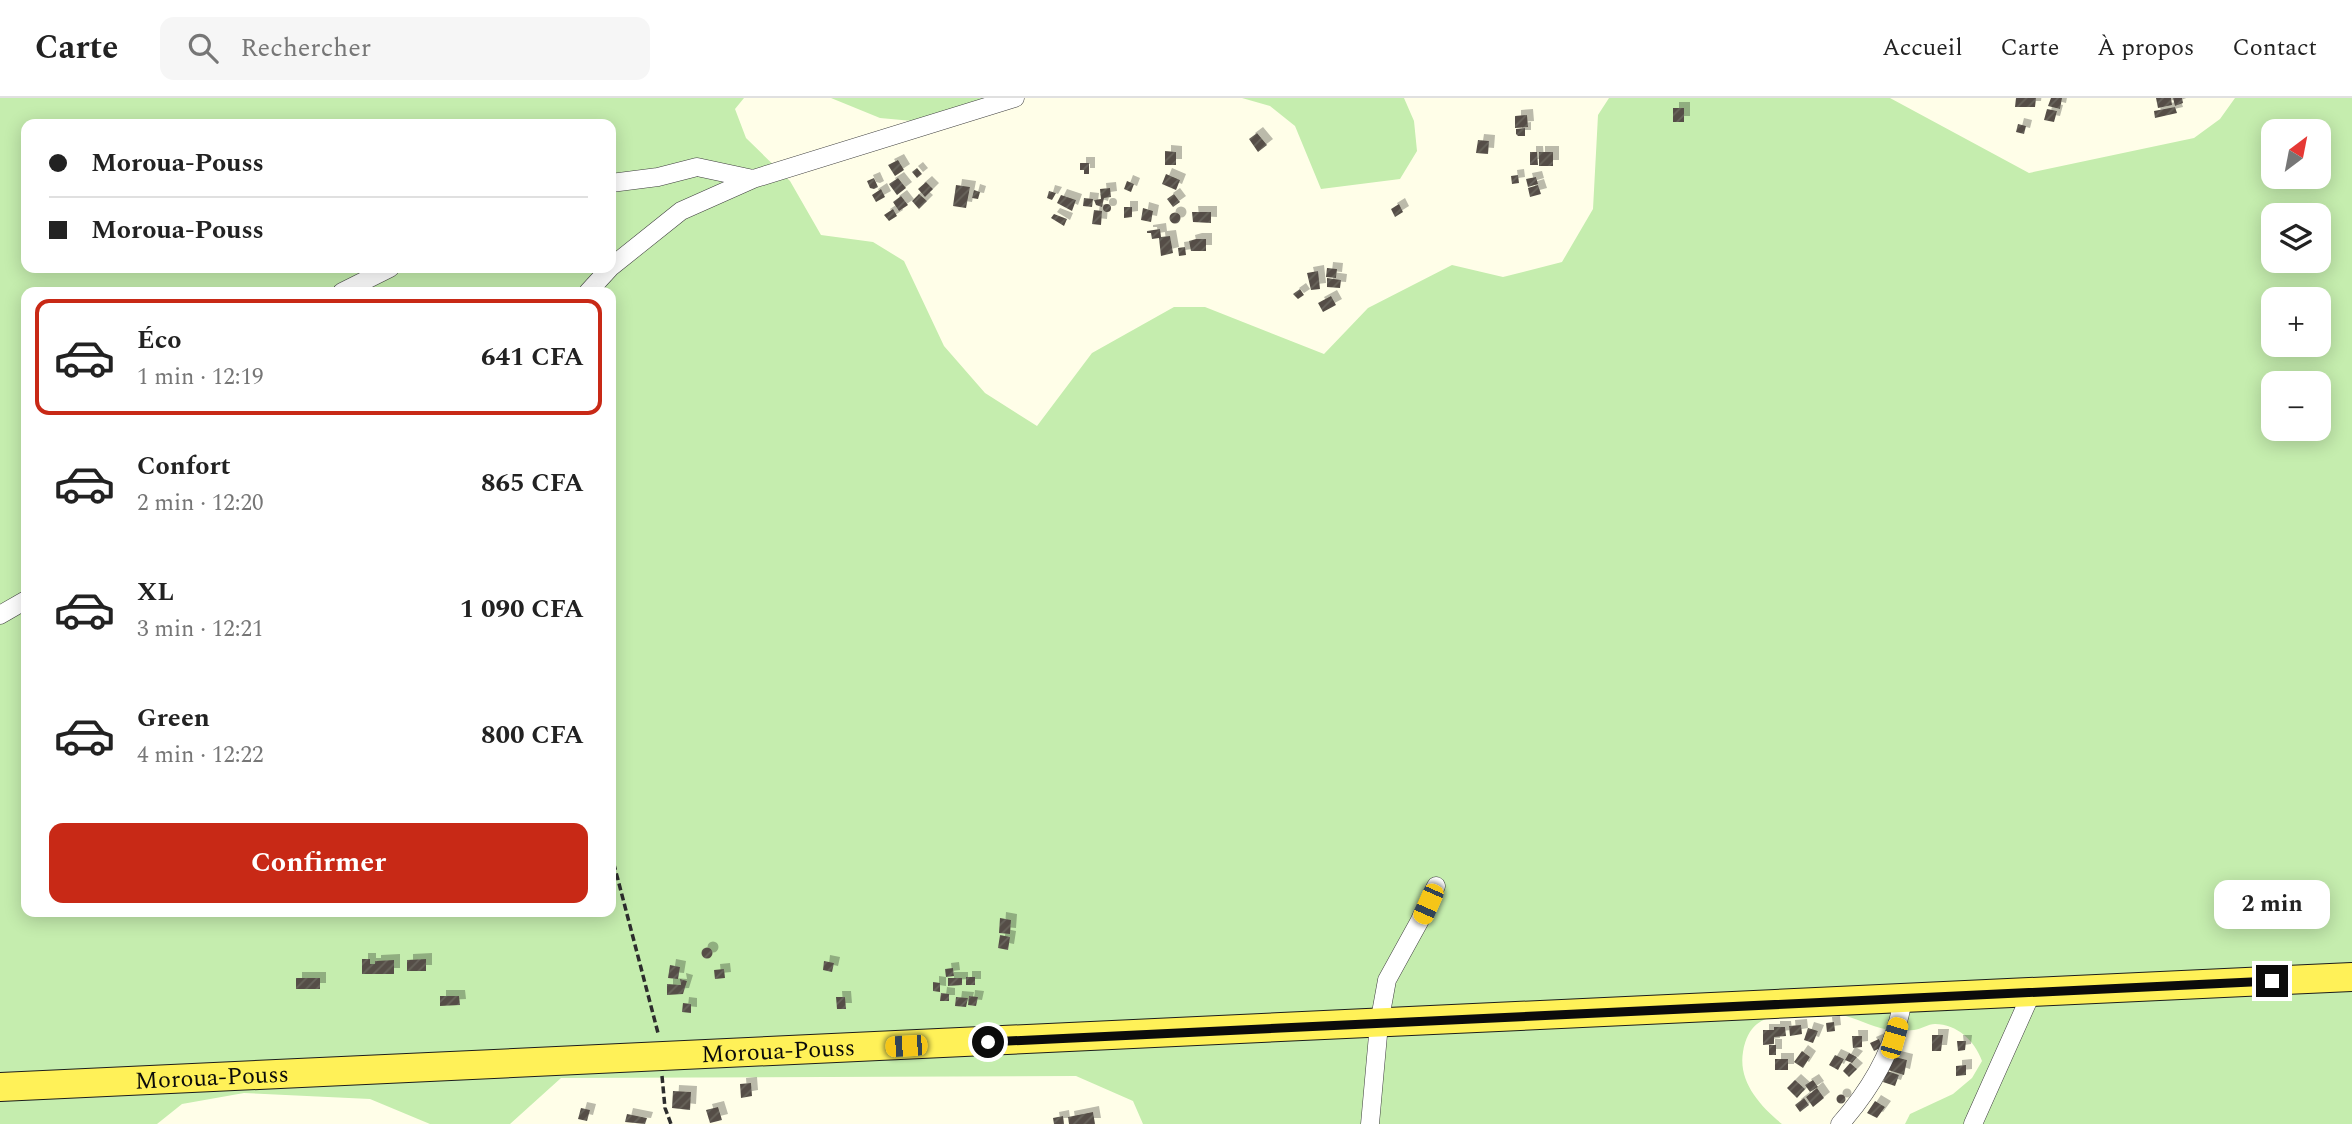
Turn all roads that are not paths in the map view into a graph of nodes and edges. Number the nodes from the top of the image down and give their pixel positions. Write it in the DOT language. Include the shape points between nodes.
graph roads {
  1 [pos="1015,98"];
  2 [pos="753,179"];
  3 [pos="616,182"];
  4 [pos="616,262"];
  5 [pos="380,273"];
  6 [pos="605,273"];
  7 [pos="352,287"];
  8 [pos="592,287"];
  9 [pos="21,603"];
  10 [pos="0,615"];
  11 [pos="1436,886"];
  12 [pos="2352,977"];
  13 [pos="2032,992"];
  14 [pos="1902,998"];
  15 [pos="1379,1024"];
  16 [pos="0,1087"];
  17 [pos="1370,1124"];
  18 [pos="1840,1124"];
  19 [pos="1973,1124"];
  1 -- 2 [label="street"];
  2 -- 3 [label="street" via="697,167"];
  2 -- 4 [label="street" via="681,211"];
  5 -- 7 [label="street"];
  6 -- 8 [label="street"];
  9 -- 10 [label="street"];
  11 -- 15 [label="street" via="1387,980"];
  12 -- 13 [label="main road, Moroua-Pouss"];
  13 -- 14 [label="main road, Moroua-Pouss"];
  13 -- 19 [label="street"];
  14 -- 15 [label="main road, Moroua-Pouss"];
  14 -- 18 [label="street" via="1890,1046 1865,1094"];
  15 -- 16 [label="main road, Moroua-Pouss"];
  15 -- 17 [label="street"];
}
